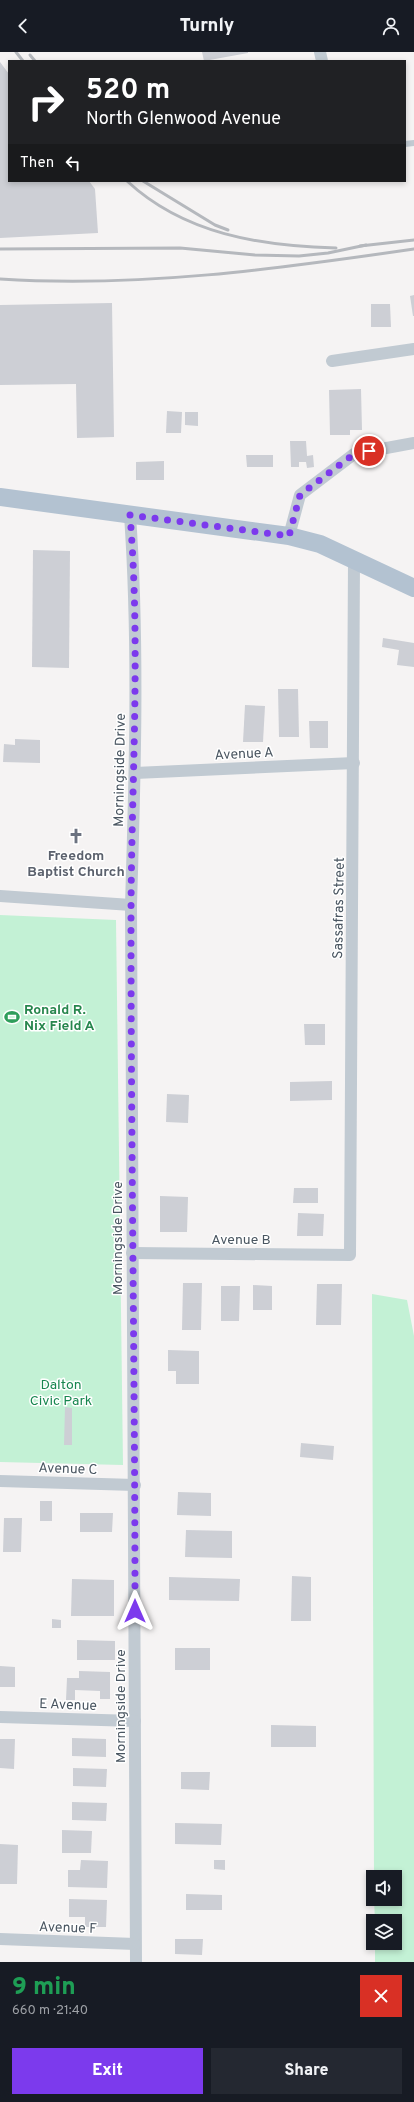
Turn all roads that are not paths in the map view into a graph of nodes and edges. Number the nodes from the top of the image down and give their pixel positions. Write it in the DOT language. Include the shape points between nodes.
graph roads {
  1 [pos="414,349"];
  2 [pos="332,361"];
  3 [pos="414,443"];
  4 [pos="0,497"];
  5 [pos="130,515"];
  6 [pos="289,536"];
  7 [pos="354,562"];
  8 [pos="414,588"];
  9 [pos="354,764"];
  10 [pos="135,773"];
  11 [pos="0,896"];
  12 [pos="131,905"];
  13 [pos="132,1253"];
  14 [pos="350,1255"];
  15 [pos="0,1481"];
  16 [pos="135,1485"];
  17 [pos="0,1717"];
  18 [pos="135,1721"];
  19 [pos="0,1939"];
  20 [pos="135,1944"];
  21 [pos="136,1962"];
  1 -- 2 [label="street"];
  3 -- 6 [label="street" via="354,454 300,495"];
  4 -- 5 [label="main road"];
  5 -- 6 [label="main road"];
  5 -- 10 [label="street, Morningside Drive" via="135,584"];
  6 -- 7 [label="main road" via="320,544"];
  7 -- 8 [label="main road"];
  7 -- 9 [label="street, Sassafras Street"];
  9 -- 10 [label="street, Avenue A"];
  9 -- 14 [label="street, Sassafras Street"];
  10 -- 12 [label="street, Morningside Drive"];
  11 -- 12 [label="street"];
  12 -- 13 [label="street, Morningside Drive"];
  13 -- 14 [label="street, Avenue B"];
  13 -- 16 [label="street, Morningside Drive"];
  15 -- 16 [label="street, Avenue C"];
  16 -- 18 [label="street, Morningside Drive"];
  17 -- 18 [label="street, E Avenue"];
  18 -- 20 [label="street, Morningside Drive"];
  19 -- 20 [label="street, Avenue F"];
  20 -- 21 [label="street, Morningside Drive"];
}
